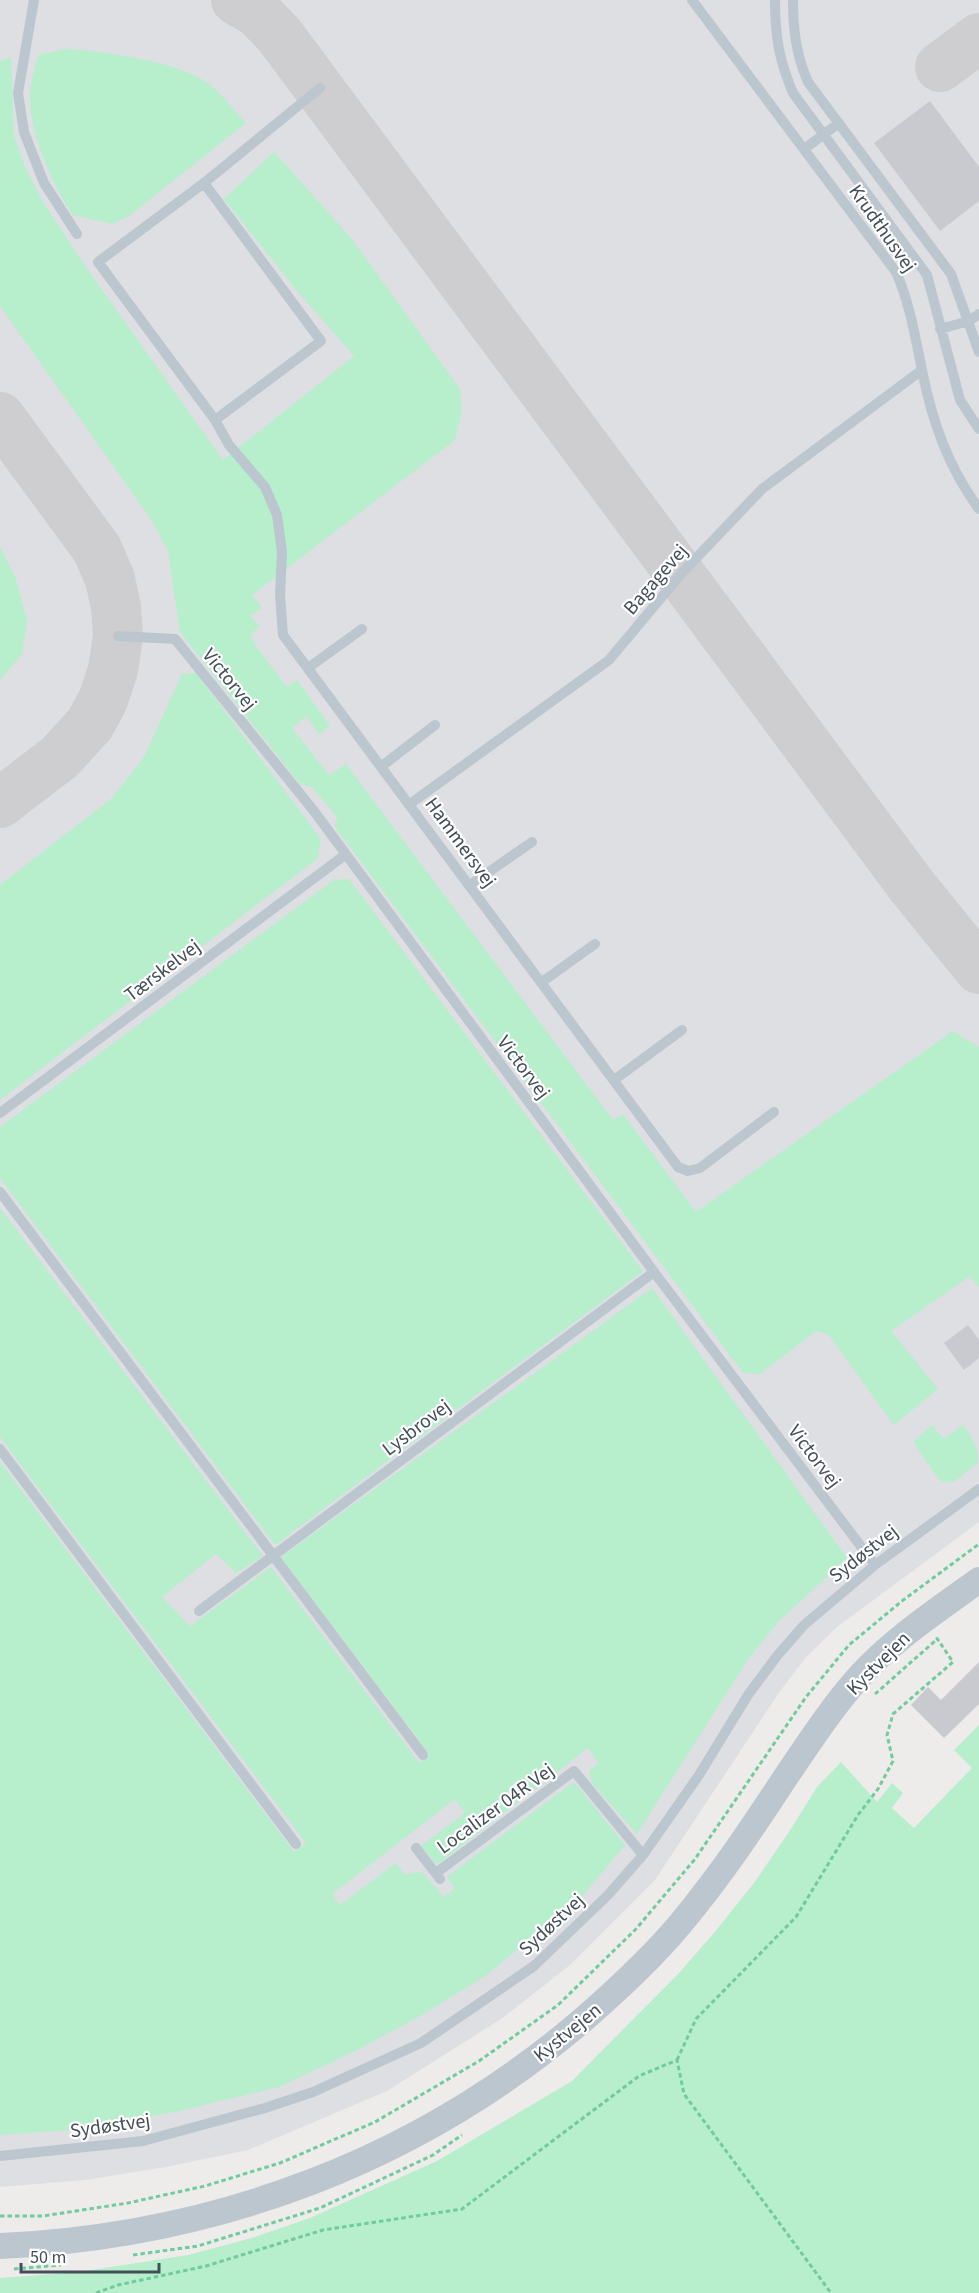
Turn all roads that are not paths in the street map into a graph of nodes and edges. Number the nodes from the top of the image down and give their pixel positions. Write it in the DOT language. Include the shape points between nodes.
graph roads {
  1 [pos="34,0"];
  2 [pos="692,0"];
  3 [pos="775,0"];
  4 [pos="793,0"];
  5 [pos="320,88"];
  6 [pos="839,123"];
  7 [pos="823,134"];
  8 [pos="804,149"];
  9 [pos="204,183"];
  10 [pos="77,234"];
  11 [pos="979,314"];
  12 [pos="969,321"];
  13 [pos="940,329"];
  14 [pos="979,352"];
  15 [pos="922,370"];
  16 [pos="215,420"];
  17 [pos="979,429"];
  18 [pos="979,509"];
  19 [pos="362,629"];
  20 [pos="118,636"];
  21 [pos="308,668"];
  22 [pos="435,725"];
  23 [pos="382,766"];
  24 [pos="410,804"];
  25 [pos="532,842"];
  26 [pos="345,855"];
  27 [pos="470,885"];
  28 [pos="595,944"];
  29 [pos="542,982"];
  30 [pos="682,1030"];
  31 [pos="614,1080"];
  32 [pos="774,1112"];
  33 [pos="0,1113"];
  34 [pos="0,1192"];
  35 [pos="654,1272"];
  36 [pos="0,1449"];
  37 [pos="979,1489"];
  38 [pos="273,1556"];
  39 [pos="875,1565"];
  40 [pos="979,1580"];
  41 [pos="199,1611"];
  42 [pos="423,1755"];
  43 [pos="296,1844"];
  44 [pos="416,1848"];
  45 [pos="643,1855"];
  46 [pos="0,2156"];
  47 [pos="5,2258"];
  1 -- 10 [label="lane" via="18,93 24,132 44,183"];
  2 -- 8 [label="lane, Krudthusvej"];
  3 -- 7 [label="lane" via="775,30 782,65 793,93"];
  4 -- 6 [label="lane" via="793,30 800,63 808,82"];
  5 -- 9 [label="lane"];
  6 -- 7 [label="lane"];
  6 -- 12 [label="lane" via="951,274"];
  7 -- 8 [label="lane"];
  7 -- 13 [label="lane" via="927,275"];
  8 -- 15 [label="lane, Krudthusvej" via="896,272 913,319"];
  9 -- 16 [label="lane, Hammersvej" via="98,262"];
  9 -- 16 [label="lane" via="321,341"];
  11 -- 12 [label="lane"];
  12 -- 13 [label="lane"];
  12 -- 14 [label="lane"];
  13 -- 17 [label="lane" via="960,400"];
  15 -- 18 [label="lane, Krudthusvej" via="933,418 949,458 960,484"];
  15 -- 24 [label="lane, Bagagevej" via="762,489 681,574 609,660"];
  16 -- 21 [label="lane, Hammersvej" via="229,445 265,488 277,515 282,552 283,635"];
  19 -- 21 [label="lane"];
  20 -- 26 [label="lane, Victorvej" via="175,639"];
  21 -- 23 [label="lane, Hammersvej"];
  22 -- 23 [label="lane"];
  23 -- 24 [label="lane, Hammersvej"];
  24 -- 27 [label="lane, Hammersvej"];
  25 -- 27 [label="lane"];
  26 -- 33 [label="lane, Tærskelvej"];
  26 -- 35 [label="lane, Victorvej"];
  27 -- 29 [label="lane, Hammersvej"];
  28 -- 29 [label="lane"];
  29 -- 31 [label="lane, Hammersvej"];
  30 -- 31 [label="lane"];
  31 -- 32 [label="lane, Hammersvej" via="678,1167 688,1172 699,1168"];
  34 -- 38 [label="lane"];
  35 -- 38 [label="lane, Lysbrovej"];
  35 -- 39 [label="lane, Victorvej"];
  36 -- 43 [label="lane"];
  37 -- 39 [label="lane, Sydøstvej"];
  38 -- 41 [label="lane, Lysbrovej"];
  38 -- 42 [label="lane"];
  39 -- 45 [label="lane, Sydøstvej" via="804,1625 777,1656"];
  40 -- 47 [label="street, Kystvejen" via="935,1630 859,1677 725,1867 673,1932 603,2002 518,2072 424,2130 369,2159 301,2187 183,2222 118,2235 38,2244"];
  44 -- 45 [label="lane, Localizer 04R Vej" via="438,1876 574,1772"];
  45 -- 46 [label="lane, Sydøstvej" via="608,1895 534,1966 421,2043 355,2075 265,2108 143,2141"];
}
